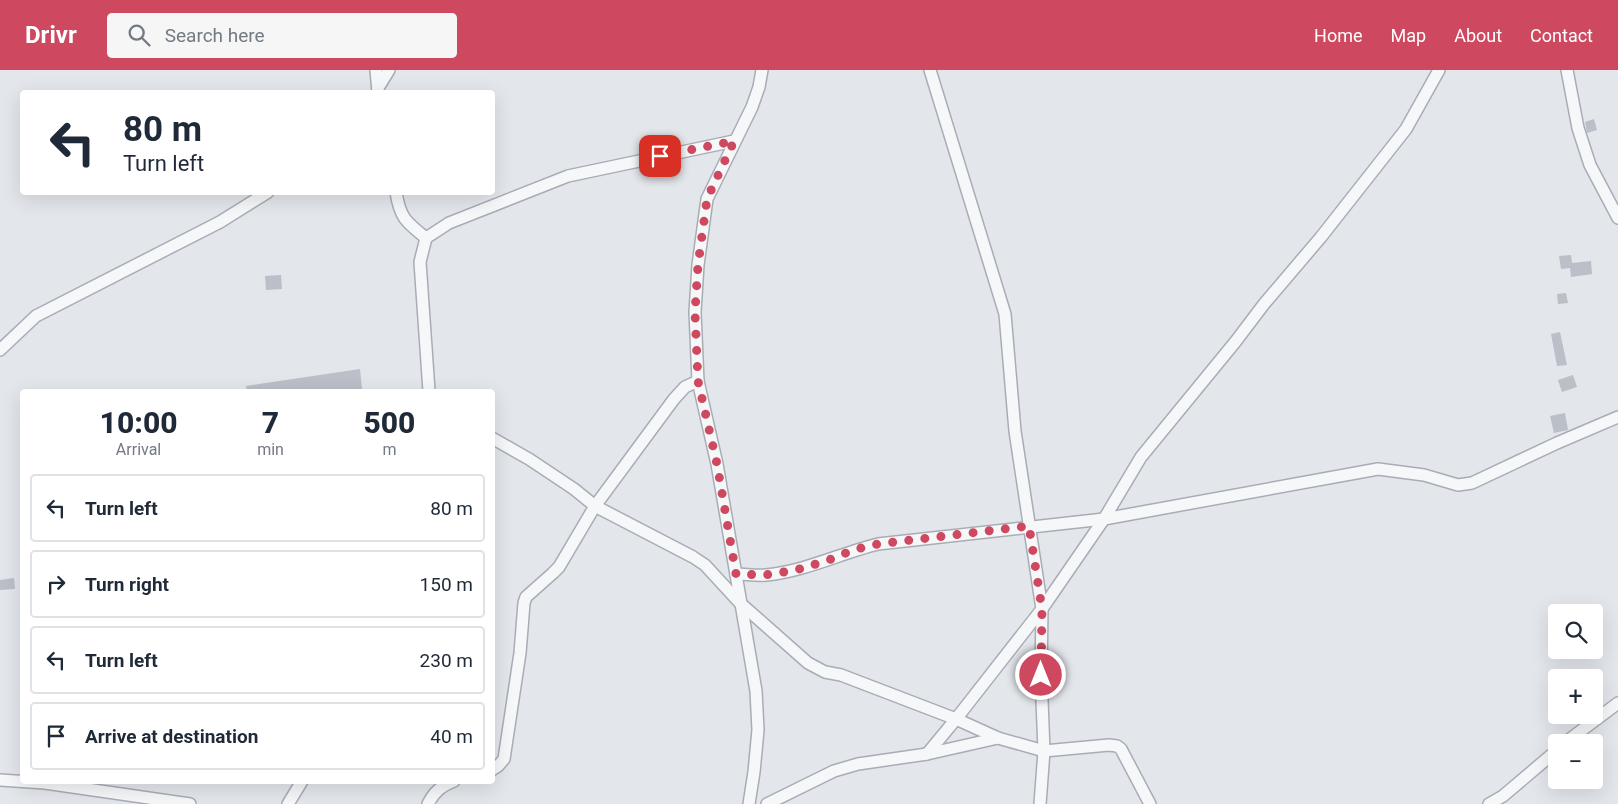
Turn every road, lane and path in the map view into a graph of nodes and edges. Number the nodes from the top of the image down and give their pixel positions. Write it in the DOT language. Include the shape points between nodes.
graph roads {
  1 [pos="376,70"];
  2 [pos="389,70"];
  3 [pos="762,70"];
  4 [pos="930,70"];
  5 [pos="1439,70"];
  6 [pos="1567,70"];
  7 [pos="378,90"];
  8 [pos="734,141"];
  9 [pos="263,195"];
  10 [pos="396,195"];
  11 [pos="1618,218"];
  12 [pos="426,238"];
  13 [pos="0,350"];
  14 [pos="698,381"];
  15 [pos="429,389"];
  16 [pos="1618,418"];
  17 [pos="495,440"];
  18 [pos="595,506"];
  19 [pos="1104,519"];
  20 [pos="1029,526"];
  21 [pos="736,574"];
  22 [pos="740,603"];
  23 [pos="1042,609"];
  24 [pos="1618,704"];
  25 [pos="956,719"];
  26 [pos="1577,734"];
  27 [pos="998,738"];
  28 [pos="1044,752"];
  29 [pos="927,754"];
  30 [pos="1548,758"];
  31 [pos="495,768"];
  32 [pos="0,780"];
  33 [pos="20,781"];
  34 [pos="52,784"];
  35 [pos="300,784"];
  36 [pos="448,784"];
  37 [pos="190,804"];
  38 [pos="288,804"];
  39 [pos="428,804"];
  40 [pos="748,804"];
  41 [pos="767,804"];
  42 [pos="1040,804"];
  43 [pos="1150,804"];
  44 [pos="1489,804"];
  1 -- 7 [label="street"];
  2 -- 7 [label="street"];
  3 -- 8 [label="street" via="752,107"];
  4 -- 20 [label="street" via="1005,314 1015,431"];
  5 -- 19 [label="street" via="1406,128 1141,457"];
  6 -- 11 [label="street" via="1578,128 1590,165"];
  8 -- 12 [label="street" via="568,176 449,223"];
  8 -- 14 [label="street" via="707,199 704,218 695,312"];
  9 -- 13 [label="street" via="220,222 36,316"];
  10 -- 12 [label="street" via="399,211"];
  12 -- 15 [label="street" via="420,262"];
  14 -- 18 [label="street" via="685,387 674,399"];
  14 -- 21 [label="street" via="717,464"];
  16 -- 19 [label="street" via="1472,483 1458,485 1424,475 1378,469"];
  17 -- 18 [label="street" via="529,459"];
  18 -- 22 [label="street" via="705,565"];
  18 -- 31 [label="street" via="559,567 526,597 504,759"];
  19 -- 20 [label="street"];
  19 -- 23 [label="street"];
  20 -- 21 [label="street" via="878,544 796,570 765,575"];
  20 -- 23 [label="street"];
  21 -- 22 [label="street"];
  22 -- 25 [label="street" via="808,663"];
  22 -- 40 [label="street" via="756,691 758,730"];
  23 -- 25 [label="street"];
  23 -- 28 [label="street"];
  24 -- 26 [label="street"];
  25 -- 27 [label="street"];
  25 -- 29 [label="street"];
  27 -- 28 [label="street"];
  27 -- 29 [label="street"];
  28 -- 42 [label="street"];
  28 -- 43 [label="street" via="1117,746"];
  29 -- 41 [label="street" via="858,764"];
  30 -- 44 [label="street"];
  32 -- 33 [label="street"];
  34 -- 37 [label="street"];
  35 -- 38 [label="street"];
  36 -- 39 [label="street" via="433,794"];
}
